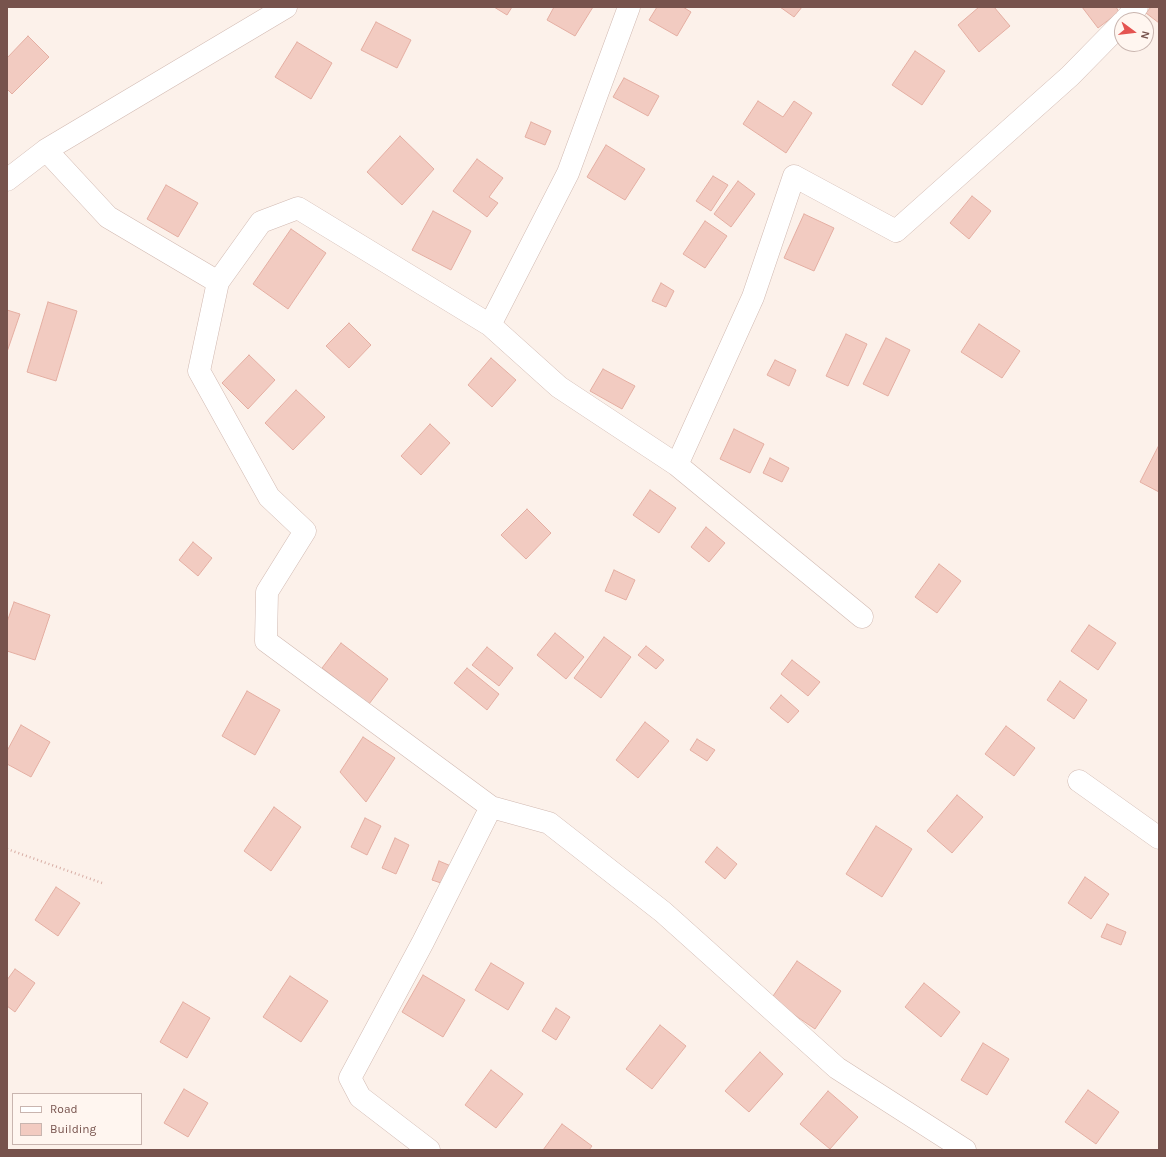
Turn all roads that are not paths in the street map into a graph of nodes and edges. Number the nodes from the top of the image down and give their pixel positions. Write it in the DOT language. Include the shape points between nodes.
graph roads {
  1 [pos="628,7"];
  2 [pos="271,10"];
  3 [pos="1114,31"];
  4 [pos="46,150"];
  5 [pos="7,180"];
  6 [pos="218,282"];
  7 [pos="490,325"];
  8 [pos="677,465"];
  9 [pos="862,617"];
  10 [pos="1079,781"];
  11 [pos="490,807"];
  12 [pos="1159,838"];
  13 [pos="429,1150"];
  14 [pos="965,1150"];
  1 -- 7 [label="street" via="568,173"];
  2 -- 4 [label="street"];
  3 -- 8 [label="street" via="1070,76 896,231 794,176 753,297"];
  4 -- 5 [label="street"];
  4 -- 6 [label="street" via="108,217"];
  6 -- 7 [label="street" via="261,222 298,208"];
  6 -- 11 [label="street" via="199,371 269,498 304,531 267,592 266,641"];
  7 -- 8 [label="street" via="559,387"];
  8 -- 9 [label="street"];
  10 -- 12 [label="street"];
  11 -- 13 [label="street" via="423,942 350,1078 360,1097"];
  11 -- 14 [label="street" via="549,823 663,912 837,1068"];
}
